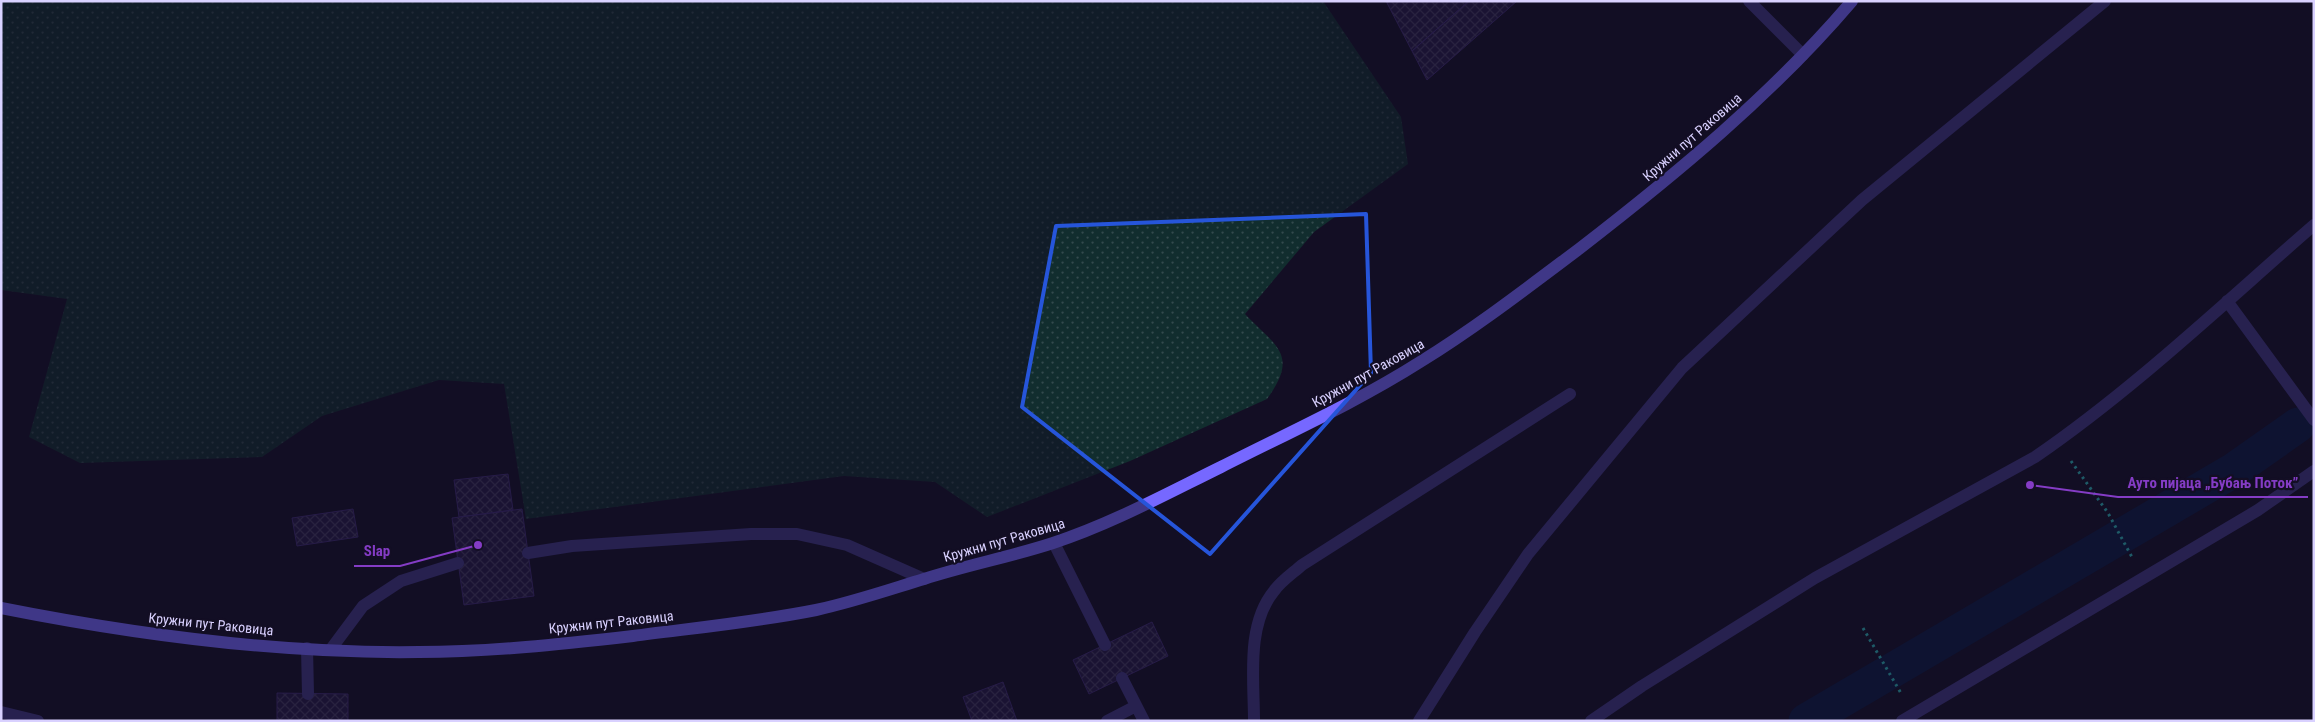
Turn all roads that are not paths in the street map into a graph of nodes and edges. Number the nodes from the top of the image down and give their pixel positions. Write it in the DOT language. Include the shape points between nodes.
graph roads {
  1 [pos="1749,1"];
  2 [pos="1852,1"];
  3 [pos="2105,1"];
  4 [pos="1803,55"];
  5 [pos="2314,225"];
  6 [pos="2227,301"];
  7 [pos="1570,394"];
  8 [pos="2314,420"];
  9 [pos="2314,471"];
  10 [pos="1054,543"];
  11 [pos="528,553"];
  12 [pos="458,563"];
  13 [pos="924,579"];
  14 [pos="1,608"];
  15 [pos="1105,645"];
  16 [pos="307,648"];
  17 [pos="331,649"];
  18 [pos="1122,678"];
  19 [pos="308,694"];
  20 [pos="1136,706"];
  21 [pos="1,712"];
  22 [pos="38,721"];
  23 [pos="1107,721"];
  24 [pos="1144,721"];
  25 [pos="1254,721"];
  26 [pos="1419,721"];
  27 [pos="1591,721"];
  28 [pos="1902,721"];
  1 -- 4 [label="street"];
  2 -- 4 [label="main road, Кружни пут Раковица"];
  3 -- 26 [label="street" via="1862,200 1682,368 1528,554"];
  4 -- 10 [label="main road, Кружни пут Раковица" via="1739,117 1633,207 1482,321 1420,363 1166,495"];
  5 -- 6 [label="street"];
  6 -- 8 [label="street"];
  6 -- 27 [label="street" via="2154,364 2035,457 1815,578"];
  7 -- 25 [label="street" via="1302,565 1274,590 1260,614 1254,639"];
  9 -- 28 [label="street" via="2258,510"];
  10 -- 13 [label="main road, Кружни пут Раковица"];
  10 -- 15 [label="street"];
  11 -- 13 [label="street" via="572,546 797,534 846,545"];
  12 -- 17 [label="street" via="401,582 363,606"];
  13 -- 17 [label="main road, Кружни пут Раковица" via="817,610 666,632 567,643 418,652"];
  14 -- 16 [label="main road, Кружни пут Раковица" via="150,634"];
  16 -- 17 [label="main road, Кружни пут Раковица"];
  16 -- 19 [label="street"];
  18 -- 20 [label="street"];
  20 -- 23 [label="street"];
  20 -- 24 [label="street"];
  21 -- 22 [label="street"];
}
